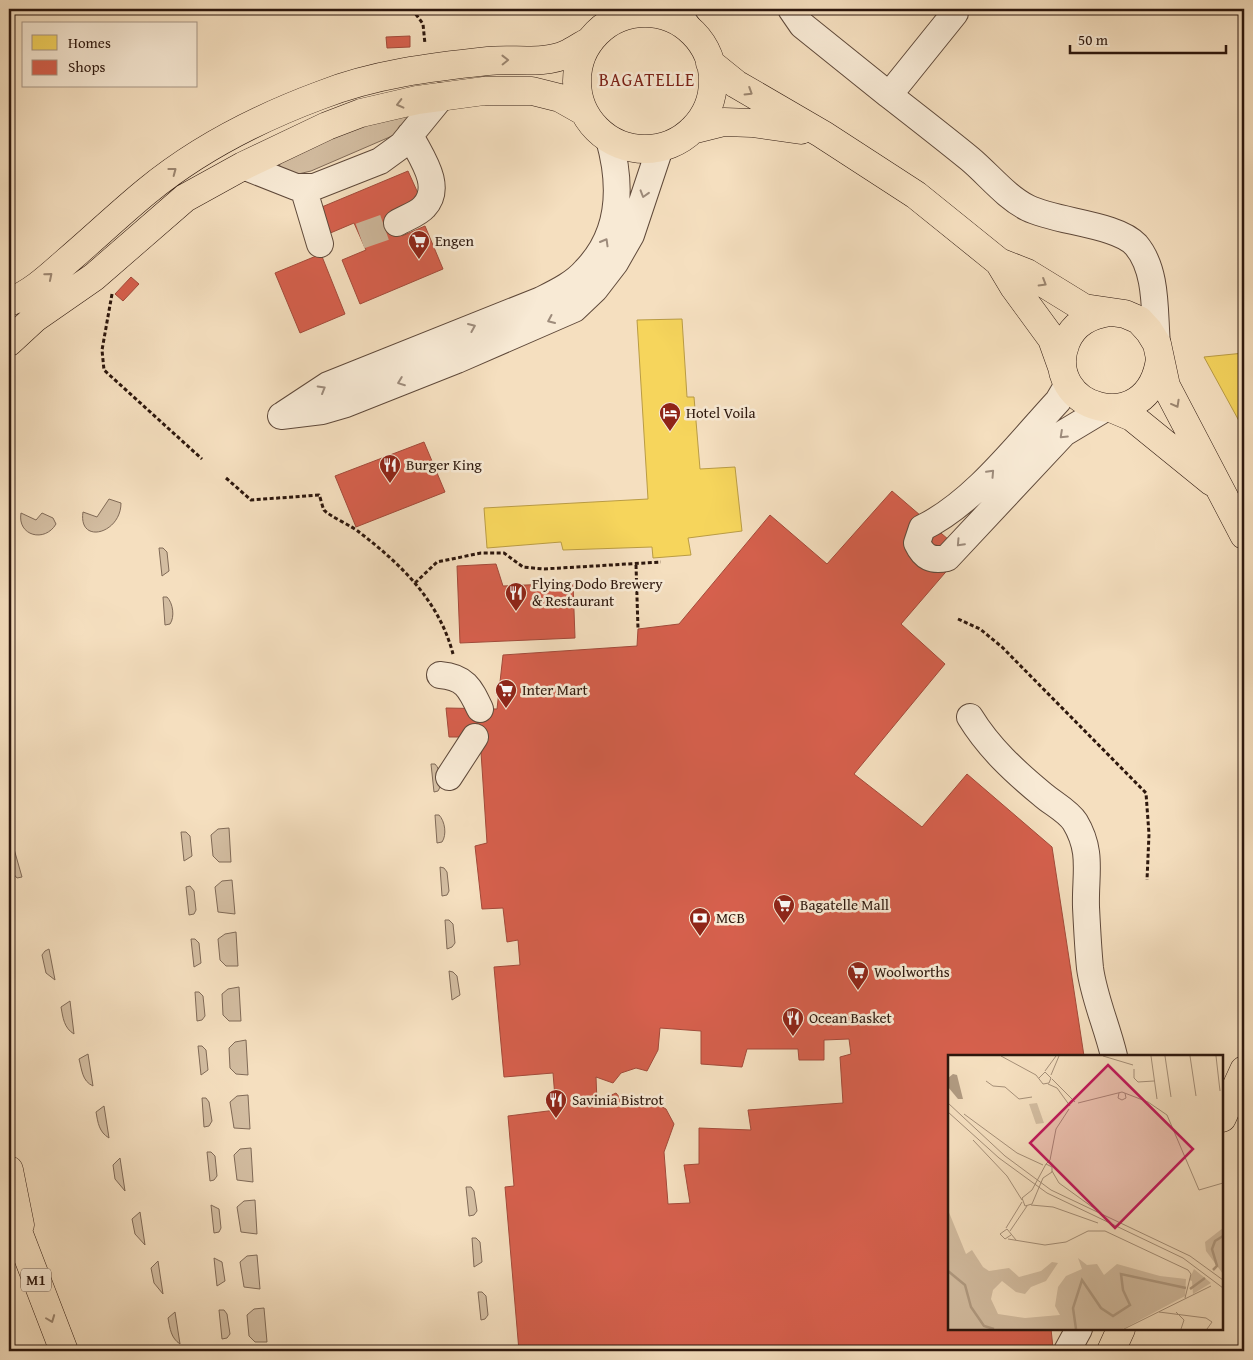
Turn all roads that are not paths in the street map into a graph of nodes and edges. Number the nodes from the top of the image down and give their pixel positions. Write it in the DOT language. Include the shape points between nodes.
graph roads {
  1 [pos="791,9"];
  2 [pos="949,9"];
  3 [pos="620,14"];
  4 [pos="685,19"];
  5 [pos="590,41"];
  6 [pos="710,63"];
  7 [pos="889,95"];
  8 [pos="442,96"];
  9 [pos="583,111"];
  10 [pos="692,130"];
  11 [pos="822,134"];
  12 [pos="410,135"];
  13 [pos="609,139"];
  14 [pos="660,148"];
  15 [pos="243,166"];
  16 [pos="303,187"];
  17 [pos="397,223"];
  18 [pos="320,244"];
  19 [pos="999,262"];
  20 [pos="1152,279"];
  21 [pos="9,302"];
  22 [pos="1118,313"];
  23 [pos="9,342"];
  24 [pos="1158,352"];
  25 [pos="1065,376"];
  26 [pos="1108,409"];
  27 [pos="1221,490"];
  28 [pos="1244,535"];
  29 [pos="440,675"];
  30 [pos="475,698"];
  31 [pos="970,717"];
  32 [pos="475,737"];
  33 [pos="450,777"];
  34 [pos="1114,1055"];
  35 [pos="1244,1070"];
  36 [pos="1223,1116"];
  37 [pos="9,1170"];
  38 [pos="9,1208"];
  39 [pos="25,1252"];
  40 [pos="1078,1330"];
  41 [pos="1121,1330"];
  42 [pos="64,1351"];
  43 [pos="1067,1351"];
  44 [pos="1111,1351"];
  1 -- 7 [label="lane" via="802,25"];
  2 -- 7 [label="lane" via="955,13"];
  3 -- 4 [label="main road" via="655,14 674,20"];
  3 -- 5 [label="main road"];
  4 -- 6 [label="main road" via="703,45"];
  5 -- 9 [label="main road" via="581,56 577,74"];
  21 -- 5 [label="main road, one-way" via="22,297 48,278 148,190 188,160 271,116 341,88 423,69 565,55"];
  6 -- 10 [label="main road" via="713,83 710,100 703,117"];
  6 -- 11 [label="main road, one-way" via="736,84"];
  7 -- 20 [label="lane" via="1017,201 1048,216 1111,231 1135,244"];
  8 -- 9 [label="main road" via="484,91 532,91 560,98"];
  8 -- 12 [label="lane"];
  8 -- 15 [label="main road, one-way" via="361,114"];
  9 -- 13 [label="main road" via="594,127"];
  10 -- 11 [label="main road" via="724,122"];
  10 -- 14 [label="main road" via="678,141"];
  11 -- 19 [label="main road" via="916,194"];
  12 -- 16 [label="lane" via="380,161 314,187"];
  12 -- 17 [label="lane" via="432,179 433,192 424,208"];
  13 -- 14 [label="main road" via="634,148"];
  14 -- 13 [label="lane, one-way" via="631,235 615,264 574,309 346,404 282,416 328,385 541,300 587,270 614,225 617,181"];
  15 -- 16 [label="lane"];
  15 -- 23 [label="main road" via="185,198 94,277 35,318"];
  16 -- 18 [label="lane"];
  19 -- 22 [label="main road, one-way" via="1026,273 1084,308"];
  19 -- 25 [label="main road" via="1052,339"];
  20 -- 22 [label="lane"];
  20 -- 24 [label="lane"];
  22 -- 24 [label="main road" via="1139,320 1150,331"];
  22 -- 25 [label="main road" via="1094,314 1080,322 1069,335 1063,350"];
  24 -- 26 [label="main road" via="1158,374 1151,388 1128,406"];
  24 -- 27 [label="main road, one-way" via="1166,386"];
  25 -- 26 [label="main road" via="1077,396"];
  26 -- 25 [label="lane, one-way" via="1064,433 947,558 928,558 918,544 922,528 940,519 971,494 1058,401"];
  26 -- 27 [label="main road" via="1132,416"];
  27 -- 28 [label="main road"];
  29 -- 30 [label="lane" via="453,676"];
  31 -- 34 [label="lane" via="982,737 1002,759 1073,819 1082,835 1088,858 1086,906 1090,968 1095,996"];
  32 -- 33 [label="lane"];
  35 -- 36 [label="main road"];
  37 -- 39 [label="main road"];
  38 -- 39 [label="main road, M1"];
  39 -- 42 [label="main road, M1, one-way"];
  40 -- 43 [label="lane"];
  41 -- 44 [label="main road"];
}
